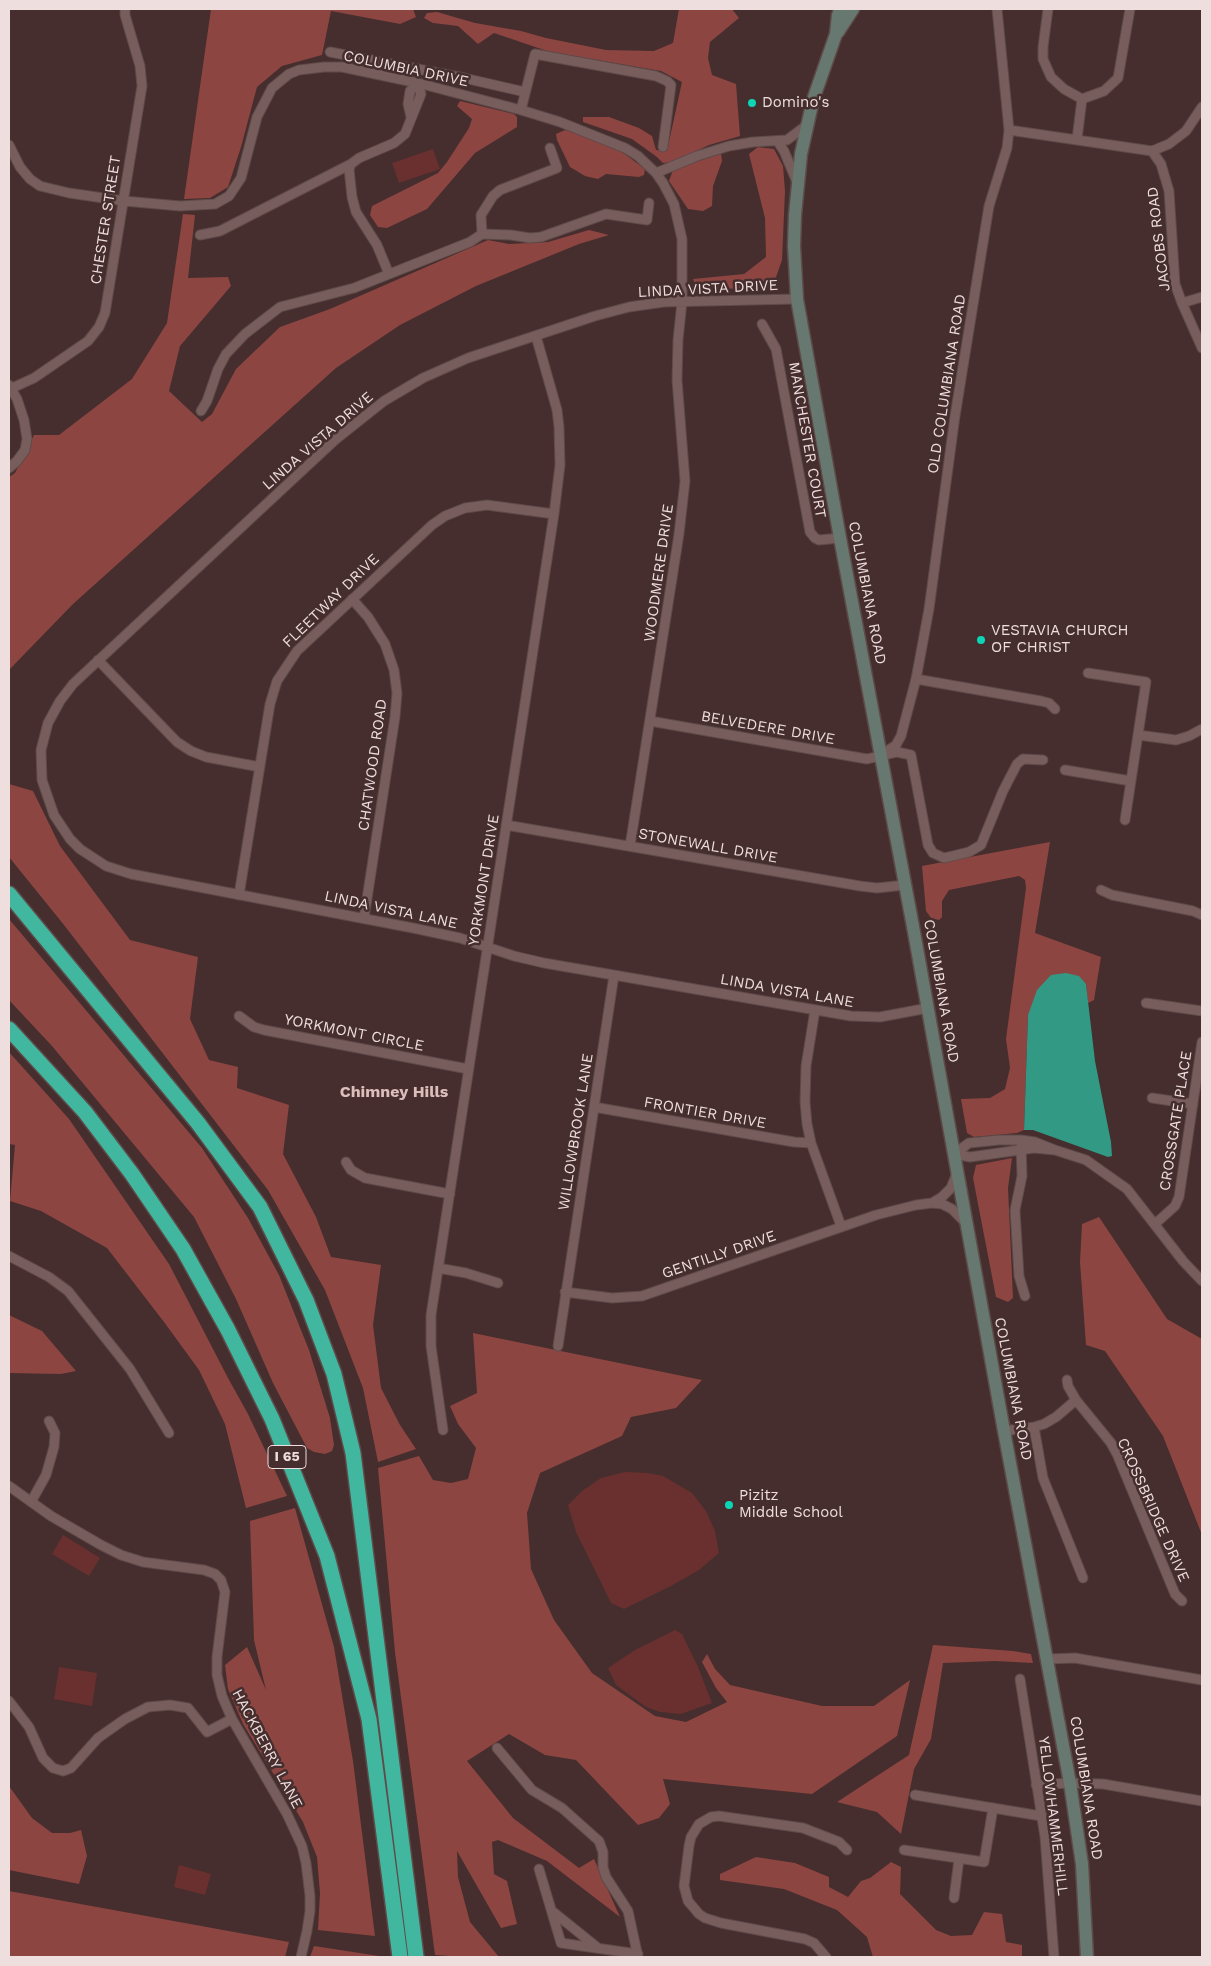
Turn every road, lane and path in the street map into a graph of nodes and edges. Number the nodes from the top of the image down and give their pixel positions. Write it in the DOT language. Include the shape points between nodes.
graph roads {
  1 [pos="125,9"];
  2 [pos="841,9"];
  3 [pos="853,9"];
  4 [pos="997,9"];
  5 [pos="1048,9"];
  6 [pos="1130,9"];
  7 [pos="836,34"];
  8 [pos="330,52"];
  9 [pos="418,83"];
  10 [pos="525,92"];
  11 [pos="1082,99"];
  12 [pos="1202,107"];
  13 [pos="521,110"];
  14 [pos="807,124"];
  15 [pos="1009,130"];
  16 [pos="1077,139"];
  17 [pos="778,142"];
  18 [pos="9,145"];
  19 [pos="663,147"];
  20 [pos="550,148"];
  21 [pos="1152,151"];
  22 [pos="351,164"];
  23 [pos="656,173"];
  24 [pos="797,183"];
  25 [pos="124,201"];
  26 [pos="649,203"];
  27 [pos="482,234"];
  28 [pos="200,235"];
  29 [pos="389,274"];
  30 [pos="1202,297"];
  31 [pos="797,299"];
  32 [pos="682,302"];
  33 [pos="1182,303"];
  34 [pos="762,324"];
  35 [pos="536,336"];
  36 [pos="1202,348"];
  37 [pos="10,387"];
  38 [pos="201,411"];
  39 [pos="9,468"];
  40 [pos="554,514"];
  41 [pos="840,538"];
  42 [pos="352,600"];
  43 [pos="98,660"];
  44 [pos="1088,673"];
  45 [pos="916,679"];
  46 [pos="1055,709"];
  47 [pos="650,721"];
  48 [pos="1202,729"];
  49 [pos="1138,735"];
  50 [pos="881,755"];
  51 [pos="1043,760"];
  52 [pos="260,767"];
  53 [pos="1065,770"];
  54 [pos="42,780"];
  55 [pos="1131,781"];
  56 [pos="1125,820"];
  57 [pos="506,825"];
  58 [pos="630,846"];
  59 [pos="905,885"];
  60 [pos="1102,890"];
  61 [pos="9,894"];
  62 [pos="239,894"];
  63 [pos="1202,915"];
  64 [pos="364,918"];
  65 [pos="487,947"];
  66 [pos="614,975"];
  67 [pos="1146,1003"];
  68 [pos="928,1008"];
  69 [pos="815,1010"];
  70 [pos="1202,1011"];
  71 [pos="239,1016"];
  72 [pos="9,1029"];
  73 [pos="1202,1042"];
  74 [pos="468,1068"];
  75 [pos="1152,1098"];
  76 [pos="1193,1104"];
  77 [pos="594,1107"];
  78 [pos="1021,1140"];
  79 [pos="811,1143"];
  80 [pos="1021,1150"];
  81 [pos="1055,1150"];
  82 [pos="954,1154"];
  83 [pos="346,1162"];
  84 [pos="957,1172"];
  85 [pos="450,1194"];
  86 [pos="932,1203"];
  87 [pos="966,1223"];
  88 [pos="1155,1224"];
  89 [pos="841,1226"];
  90 [pos="9,1256"];
  91 [pos="438,1268"];
  92 [pos="1202,1281"];
  93 [pos="498,1283"];
  94 [pos="565,1292"];
  95 [pos="1025,1296"];
  96 [pos="558,1346"];
  97 [pos="1067,1380"];
  98 [pos="1076,1400"];
  99 [pos="49,1421"];
  100 [pos="1034,1427"];
  101 [pos="444,1430"];
  102 [pos="1004,1431"];
  103 [pos="169,1434"];
  104 [pos="9,1486"];
  105 [pos="31,1502"];
  106 [pos="1083,1578"];
  107 [pos="1182,1601"];
  108 [pos="1047,1659"];
  109 [pos="1020,1678"];
  110 [pos="1202,1680"];
  111 [pos="9,1701"];
  112 [pos="232,1719"];
  113 [pos="497,1748"];
  114 [pos="1070,1782"];
  115 [pos="1036,1784"];
  116 [pos="915,1795"];
  117 [pos="1202,1801"];
  118 [pos="992,1808"];
  119 [pos="1041,1816"];
  120 [pos="847,1850"];
  121 [pos="904,1850"];
  122 [pos="959,1859"];
  123 [pos="539,1869"];
  124 [pos="954,1898"];
  125 [pos="552,1911"];
  126 [pos="599,1949"];
  127 [pos="638,1956"];
  128 [pos="301,1957"];
  129 [pos="400,1957"];
  130 [pos="416,1957"];
  131 [pos="826,1957"];
  132 [pos="1054,1957"];
  133 [pos="1087,1957"];
  1 -- 25 [label="street, CHESTER STREET" via="142,86"];
  2 -- 7 [label="main road, COLUMBIANA ROAD"];
  3 -- 7 [label="main road, COLUMBIANA ROAD"];
  4 -- 15 [label="street, OLD COLUMBIANA ROAD"];
  5 -- 11 [label="street" via="1043,60 1051,77"];
  6 -- 11 [label="street" via="1118,78 1104,91"];
  7 -- 14 [label="main road, COLUMBIANA ROAD"];
  8 -- 10 [label="street"];
  9 -- 13 [label="street, COLUMBIA DRIVE"];
  9 -- 22 [label="street" via="410,91 411,117 400,138"];
  9 -- 25 [label="street, COLUMBIA DRIVE" via="342,67 310,68 289,74 272,88 262,104 244,170 229,196 214,204 197,207"];
  10 -- 13 [label="street"];
  10 -- 19 [label="street" via="535,54 662,78 671,85 672,92"];
  11 -- 16 [label="street"];
  12 -- 21 [label="street" via="1186,131"];
  13 -- 23 [label="street, COLUMBIA DRIVE" via="625,148"];
  14 -- 17 [label="street" via="787,140"];
  14 -- 24 [label="main road, COLUMBIANA ROAD"];
  15 -- 16 [label="street"];
  15 -- 45 [label="street, OLD COLUMBIANA ROAD" via="1007,148 989,206"];
  16 -- 21 [label="street"];
  17 -- 23 [label="street" via="729,146"];
  17 -- 24 [label="street"];
  18 -- 25 [label="street, COLUMBIA DRIVE" via="20,167 40,186"];
  20 -- 27 [label="street" via="557,168 500,190 493,196 482,216"];
  21 -- 33 [label="street, JACOBS ROAD" via="1161,164 1169,192 1175,284"];
  22 -- 28 [label="street" via="220,231"];
  22 -- 29 [label="street" via="353,205 377,245"];
  23 -- 32 [label="street, WOODMERE DRIVE" via="669,192 680,224"];
  24 -- 31 [label="main road, COLUMBIANA ROAD" via="794,246"];
  25 -- 37 [label="street, CHESTER STREET" via="105,313 99,327 88,341 34,378"];
  26 -- 27 [label="street" via="647,220 606,214 541,237"];
  27 -- 29 [label="street" via="470,242"];
  29 -- 38 [label="street" via="342,292 280,307 267,316 226,354"];
  30 -- 33 [label="street"];
  31 -- 32 [label="street, LINDA VISTA DRIVE"];
  31 -- 41 [label="main road, COLUMBIANA ROAD"];
  32 -- 35 [label="street, LINDA VISTA DRIVE" via="629,307"];
  32 -- 47 [label="street, WOODMERE DRIVE" via="677,380 684,496"];
  33 -- 36 [label="street, JACOBS ROAD"];
  34 -- 41 [label="street, MANCHESTER COURT" via="776,349 810,532 819,540"];
  35 -- 40 [label="street, YORKMONT DRIVE" via="553,390 559,428 560,465"];
  35 -- 43 [label="street, LINDA VISTA DRIVE" via="445,367 366,414"];
  37 -- 39 [label="street" via="24,420 27,439 24,450"];
  40 -- 42 [label="street, FLEETWAY DRIVE" via="487,505 455,512 432,525"];
  40 -- 57 [label="street, YORKMONT DRIVE"];
  41 -- 50 [label="main road, COLUMBIANA ROAD"];
  42 -- 52 [label="street, FLEETWAY DRIVE" via="297,651 283,670 271,698"];
  42 -- 64 [label="street, CHATWOOD ROAD" via="386,644 397,693"];
  43 -- 52 [label="street" via="184,747 206,757"];
  43 -- 54 [label="street, LINDA VISTA DRIVE" via="66,692 48,723 41,750"];
  44 -- 49 [label="street" via="1146,682"];
  45 -- 46 [label="street" via="1041,701"];
  45 -- 50 [label="street, OLD COLUMBIANA ROAD" via="901,736 896,745"];
  47 -- 50 [label="street, BELVEDERE DRIVE" via="867,759"];
  47 -- 58 [label="street, WOODMERE DRIVE"];
  48 -- 49 [label="street" via="1176,740"];
  49 -- 55 [label="street"];
  50 -- 51 [label="street, BELVEDERE DRIVE" via="897,752 911,756 928,845 933,853 944,858 969,852 981,845 1017,764 1024,759"];
  50 -- 59 [label="main road, COLUMBIANA ROAD"];
  52 -- 62 [label="street, FLEETWAY DRIVE"];
  53 -- 55 [label="street"];
  54 -- 62 [label="street, LINDA VISTA LANE" via="48,803 70,839 106,866 131,874"];
  55 -- 56 [label="street"];
  57 -- 58 [label="street, STONEWALL DRIVE"];
  57 -- 65 [label="street, YORKMONT DRIVE"];
  58 -- 59 [label="street, STONEWALL DRIVE" via="860,886"];
  59 -- 68 [label="main road, COLUMBIANA ROAD"];
  60 -- 63 [label="street" via="1112,895 1193,910"];
  61 -- 130 [label="highway" via="198,1124 260,1207 309,1309 334,1374 353,1453"];
  62 -- 64 [label="street, LINDA VISTA LANE"];
  64 -- 65 [label="street, LINDA VISTA LANE" via="460,938"];
  65 -- 66 [label="street, LINDA VISTA LANE" via="535,961"];
  65 -- 74 [label="street, YORKMONT DRIVE"];
  66 -- 69 [label="street, LINDA VISTA LANE"];
  66 -- 77 [label="street, WILLOWBROOK LANE"];
  67 -- 70 [label="street"];
  68 -- 69 [label="street, LINDA VISTA LANE" via="868,1018"];
  68 -- 82 [label="main road, COLUMBIANA ROAD"];
  69 -- 79 [label="street" via="805,1084"];
  71 -- 74 [label="street, YORKMONT CIRCLE" via="264,1030"];
  72 -- 129 [label="highway, I 65" via="86,1112 183,1249 272,1419 327,1556 369,1719"];
  73 -- 76 [label="street, CROSSGATE PLACE"];
  74 -- 85 [label="street, YORKMONT DRIVE"];
  75 -- 76 [label="street"];
  76 -- 88 [label="street, CROSSGATE PLACE" via="1179,1198"];
  77 -- 79 [label="street, FRONTIER DRIVE"];
  77 -- 94 [label="street, WILLOWBROOK LANE"];
  78 -- 80 [label="street"];
  78 -- 81 [label="street"];
  78 -- 82 [label="street" via="969,1143"];
  79 -- 89 [label="street"];
  80 -- 81 [label="street"];
  80 -- 82 [label="street" via="970,1157"];
  80 -- 95 [label="street" via="1022,1176 1015,1210 1019,1276"];
  81 -- 88 [label="street" via="1086,1160 1127,1190"];
  82 -- 84 [label="main road, COLUMBIANA ROAD"];
  83 -- 85 [label="street" via="351,1170 365,1178"];
  84 -- 86 [label="street" via="951,1188"];
  84 -- 87 [label="main road, COLUMBIANA ROAD"];
  85 -- 91 [label="street, YORKMONT DRIVE"];
  86 -- 87 [label="street, GENTILLY DRIVE" via="952,1209"];
  86 -- 89 [label="street, GENTILLY DRIVE" via="898,1208"];
  87 -- 102 [label="main road, COLUMBIANA ROAD"];
  88 -- 92 [label="street"];
  89 -- 94 [label="street, GENTILLY DRIVE" via="642,1296 612,1298"];
  90 -- 103 [label="street" via="68,1291 130,1370"];
  91 -- 93 [label="street"];
  91 -- 101 [label="street, YORKMONT DRIVE" via="430,1336"];
  94 -- 96 [label="street"];
  97 -- 98 [label="street, CROSSBRIDGE DRIVE"];
  98 -- 100 [label="street" via="1056,1417"];
  98 -- 107 [label="street, CROSSBRIDGE DRIVE" via="1111,1443 1175,1594"];
  99 -- 105 [label="street" via="54,1433 54,1447 46,1474"];
  100 -- 102 [label="street"];
  100 -- 106 [label="street" via="1043,1478"];
  102 -- 108 [label="main road, COLUMBIANA ROAD"];
  104 -- 105 [label="street, HACKBERRY LANE"];
  105 -- 112 [label="street, HACKBERRY LANE" via="120,1555 143,1562 204,1570 219,1577 225,1592 217,1675"];
  108 -- 110 [label="street" via="1075,1658"];
  108 -- 114 [label="main road, COLUMBIANA ROAD"];
  109 -- 115 [label="street, YELLOWHAMMERHILL"];
  111 -- 112 [label="street" via="29,1726 44,1758 52,1768 63,1771 76,1763 98,1738 148,1707 188,1708 207,1732"];
  112 -- 128 [label="street, HACKBERRY LANE" via="302,1846 310,1896 308,1931"];
  113 -- 127 [label="street" via="532,1790 562,1808 599,1841 606,1877 628,1911"];
  114 -- 115 [label="street"];
  114 -- 117 [label="street" via="1103,1784"];
  114 -- 133 [label="main road, COLUMBIANA ROAD" via="1082,1864"];
  115 -- 119 [label="street, YELLOWHAMMERHILL"];
  116 -- 118 [label="street"];
  118 -- 119 [label="street"];
  118 -- 122 [label="street" via="984,1862"];
  119 -- 132 [label="street, YELLOWHAMMERHILL"];
  120 -- 131 [label="street" via="838,1842 803,1828 719,1816 699,1824 691,1837 684,1878 685,1893 698,1914 721,1923 806,1939"];
  121 -- 122 [label="street"];
  122 -- 124 [label="street"];
  123 -- 125 [label="street"];
  125 -- 126 [label="street"];
  125 -- 126 [label="street" via="562,1944"];
  126 -- 127 [label="street"];
}
